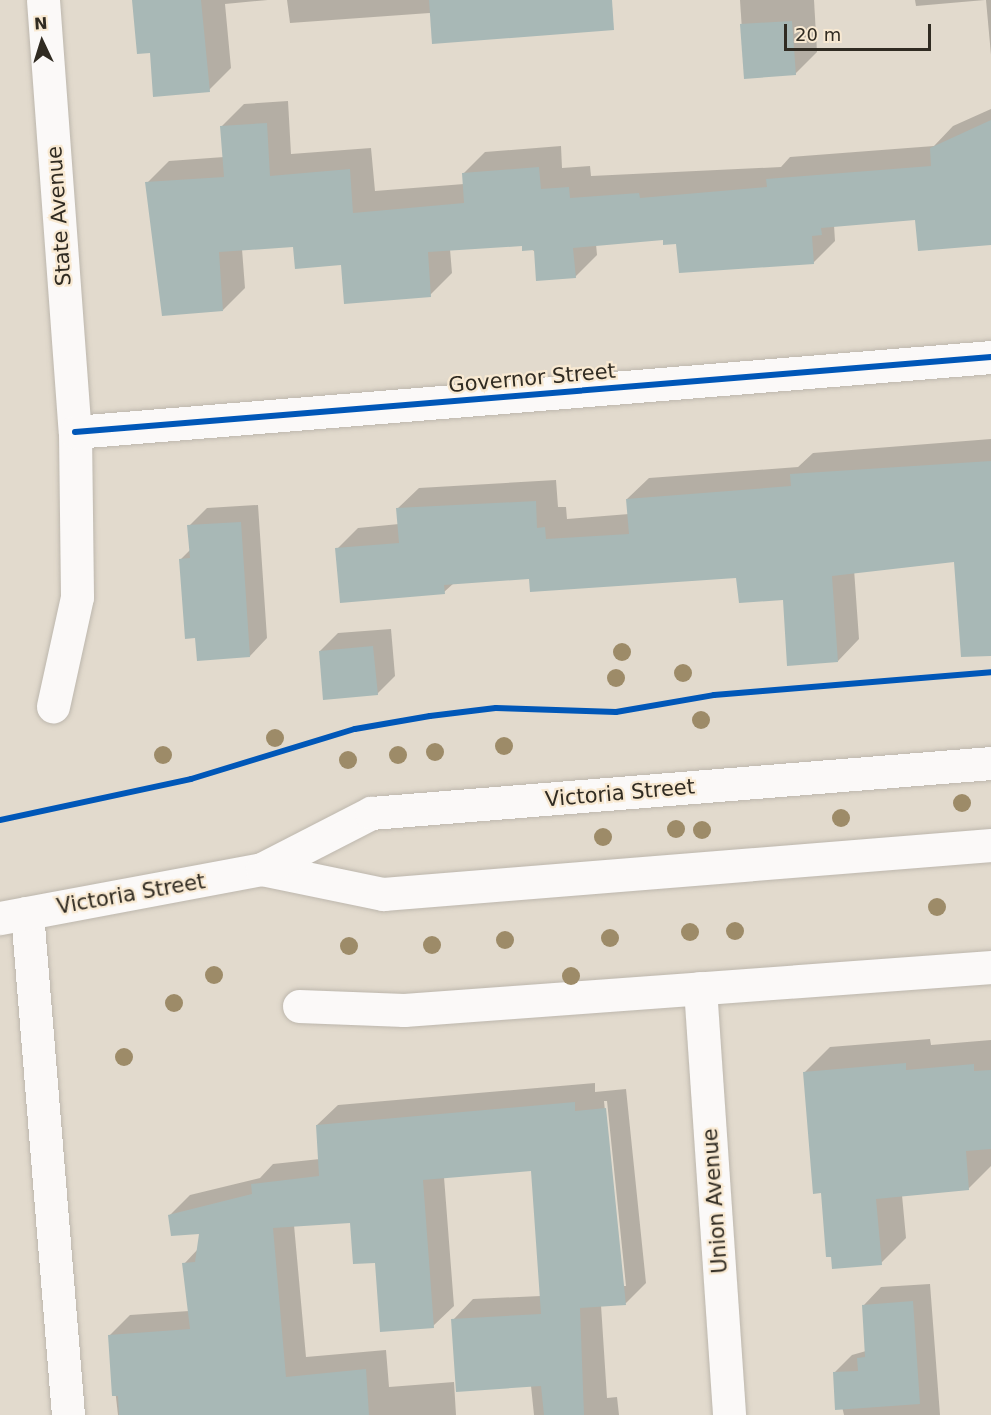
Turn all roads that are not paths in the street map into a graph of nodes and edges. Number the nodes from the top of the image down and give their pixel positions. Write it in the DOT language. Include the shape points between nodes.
graph roads {
  1 [pos="43,0"];
  2 [pos="991,357"];
  3 [pos="75,432"];
  4 [pos="53,706"];
  5 [pos="991,763"];
  6 [pos="991,845"];
  7 [pos="262,869"];
  8 [pos="14,916"];
  9 [pos="991,967"];
  10 [pos="700,988"];
  11 [pos="298,1006"];
  12 [pos="68,1415"];
  13 [pos="729,1415"];
  1 -- 3 [label="street, State Avenue"];
  2 -- 3 [label="street, Governor Street"];
  3 -- 4 [label="street, State Avenue" via="77,597"];
  5 -- 7 [label="street, Victoria Street" via="372,813"];
  6 -- 7 [label="street, Victoria Street" via="383,894"];
  7 -- 8 [label="street, Victoria Street"];
  8 -- 12 [label="street"];
  9 -- 10 [label="street"];
  10 -- 11 [label="street" via="404,1010"];
  10 -- 13 [label="street, Union Avenue"];
}
